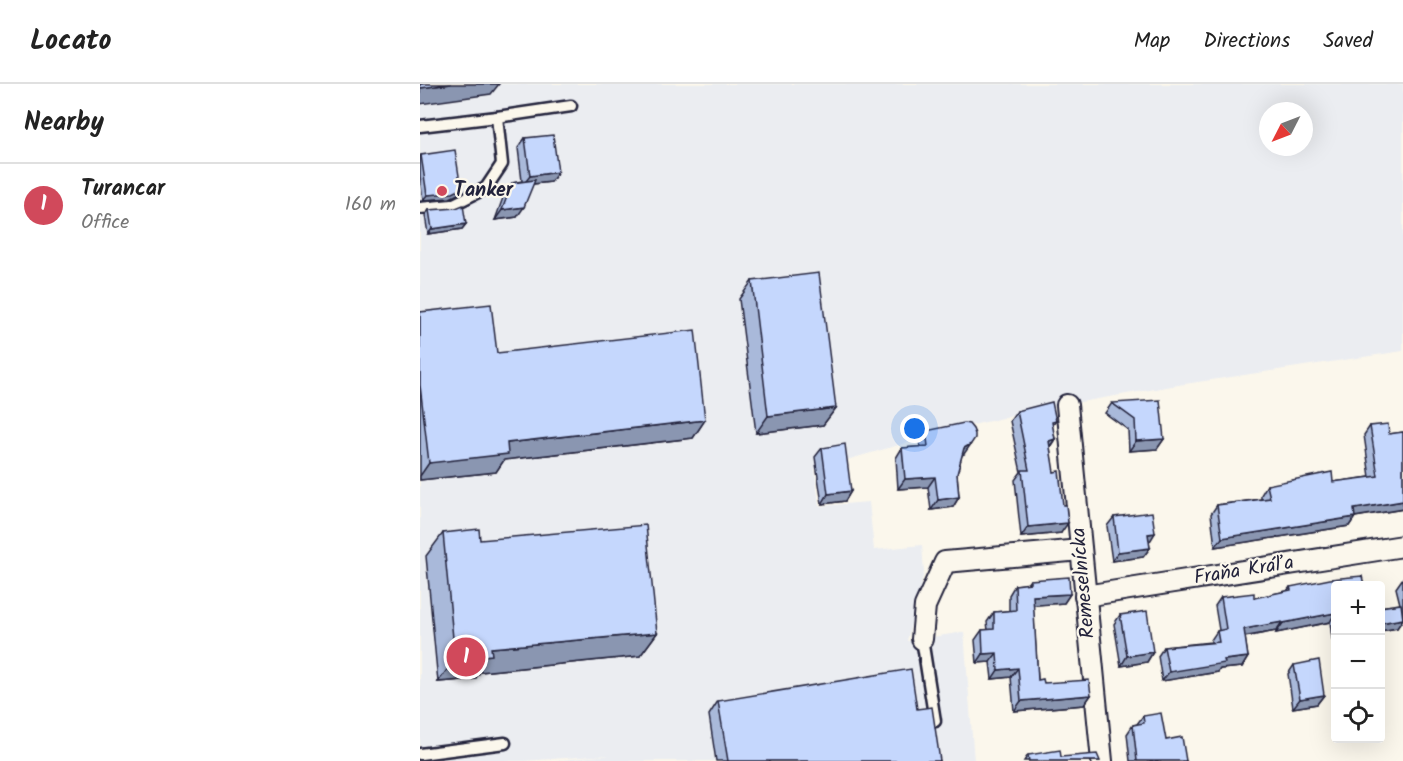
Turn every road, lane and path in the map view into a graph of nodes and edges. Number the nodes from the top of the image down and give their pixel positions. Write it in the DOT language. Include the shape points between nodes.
graph roads {
  1 [pos="571,106"];
  2 [pos="496,117"];
  3 [pos="420,126"];
  4 [pos="420,208"];
  5 [pos="1067,405"];
  6 [pos="1403,546"];
  7 [pos="1081,550"];
  8 [pos="1085,596"];
  9 [pos="922,639"];
  10 [pos="935,722"];
  11 [pos="505,743"];
  12 [pos="420,754"];
  13 [pos="1102,761"];
  1 -- 2 [label="lane"];
  2 -- 3 [label="lane"];
  2 -- 4 [label="lane" via="502,164 486,188 452,205"];
  5 -- 7 [label="street, Remeselnícka"];
  6 -- 8 [label="street, Fraňa Kráľa"];
  7 -- 8 [label="street, Remeselnícka"];
  7 -- 9 [label="street" via="945,562 926,606"];
  8 -- 13 [label="street, Remeselnícka"];
  9 -- 10 [label="lane"];
  11 -- 12 [label="lane"];
}
